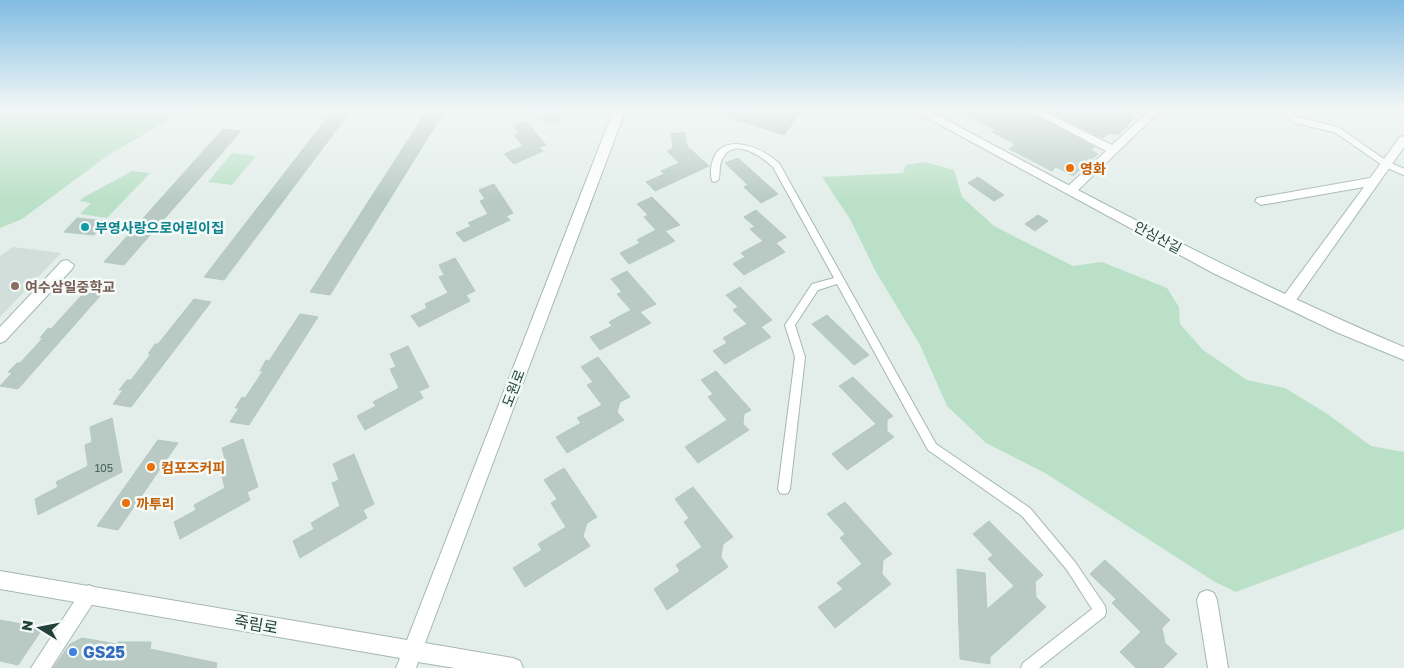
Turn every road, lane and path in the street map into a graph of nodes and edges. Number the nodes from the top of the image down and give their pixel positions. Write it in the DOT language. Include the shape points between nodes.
graph roads {
  1 [pos="608,140"];
  2 [pos="976,140"];
  3 [pos="1094,140"];
  4 [pos="1124,140"];
  5 [pos="1352,140"];
  6 [pos="1403,140"];
  7 [pos="1114,150"];
  8 [pos="1386,164"];
  9 [pos="1404,172"];
  10 [pos="715,179"];
  11 [pos="1374,181"];
  12 [pos="1071,190"];
  13 [pos="1261,202"];
  14 [pos="67,265"];
  15 [pos="840,280"];
  16 [pos="1287,302"];
  17 [pos="0,337"];
  18 [pos="1404,354"];
  19 [pos="784,490"];
  20 [pos="0,580"];
  21 [pos="89,594"];
  22 [pos="1207,600"];
  23 [pos="409,659"];
  24 [pos="40,668"];
  25 [pos="513,668"];
  26 [pos="1028,668"];
  27 [pos="1218,668"];
  1 -- 23 [label="street, 도원로"];
  2 -- 12 [label="street, 안심산길"];
  3 -- 7 [label="street"];
  4 -- 7 [label="street"];
  5 -- 8 [label="lane"];
  6 -- 8 [label="street"];
  7 -- 12 [label="street"];
  8 -- 9 [label="lane"];
  8 -- 11 [label="street"];
  10 -- 15 [label="street" via="716,160 720,152 728,148 738,146 768,157 776,165"];
  11 -- 13 [label="street"];
  11 -- 16 [label="street"];
  12 -- 16 [label="street, 안심산길" via="1169,244"];
  14 -- 17 [label="street"];
  15 -- 19 [label="street" via="815,287 790,325 800,357"];
  15 -- 26 [label="street" via="932,447 1026,512 1071,566 1100,611"];
  16 -- 18 [label="street, 안심산길"];
  20 -- 21 [label="street, 죽림로"];
  21 -- 23 [label="street, 죽림로"];
  21 -- 24 [label="street"];
  22 -- 27 [label="street"];
  23 -- 25 [label="street, 죽림로"];
}
